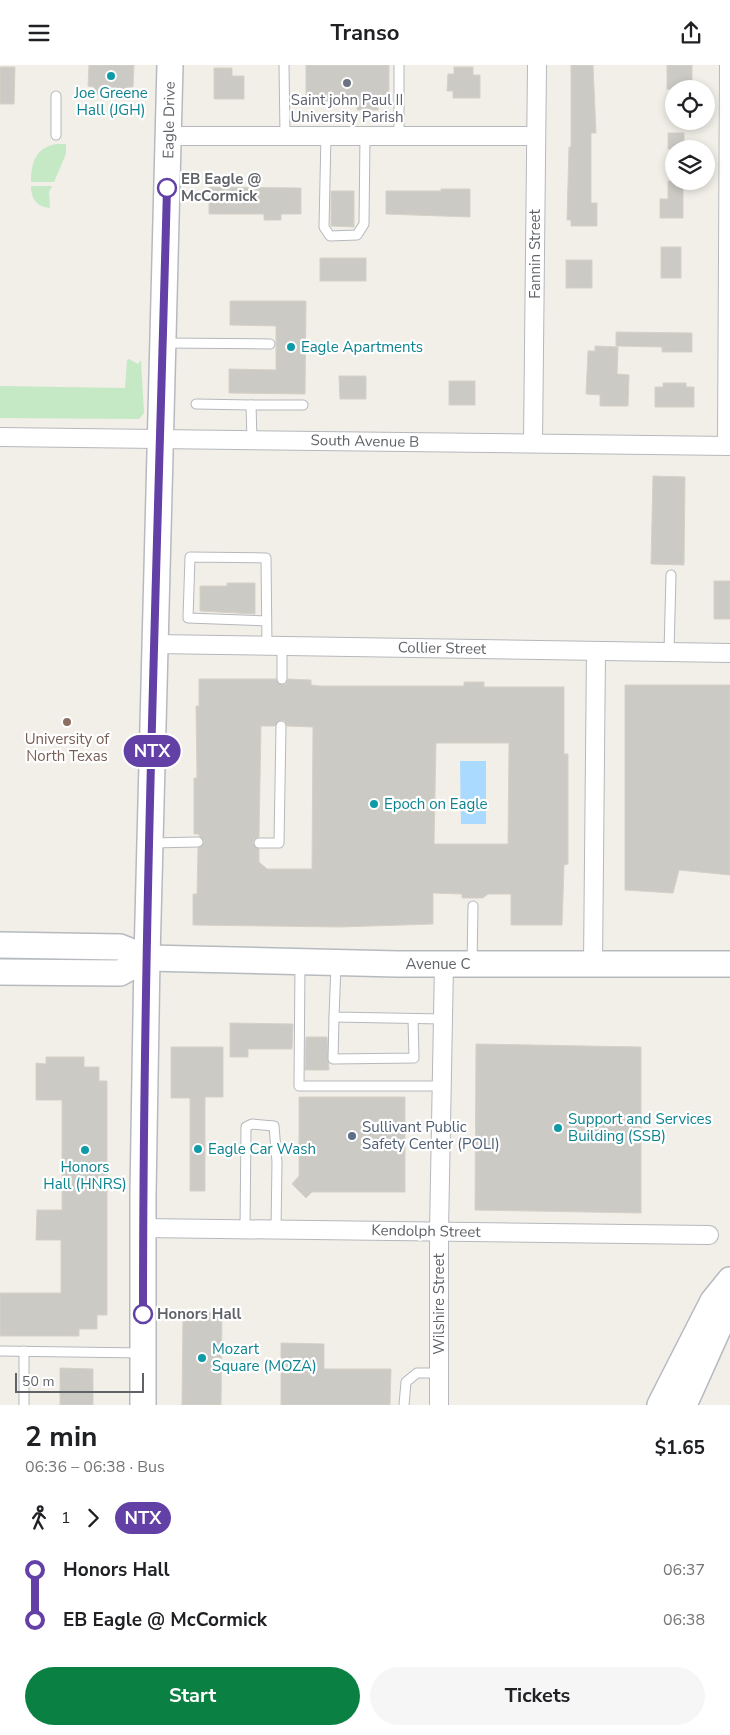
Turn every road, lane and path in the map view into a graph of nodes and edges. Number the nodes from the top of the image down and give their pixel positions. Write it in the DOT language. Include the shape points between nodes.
graph roads {
  1 [pos="170,65"];
  2 [pos="284,65"];
  3 [pos="399,65"];
  4 [pos="537,65"];
  5 [pos="729,65"];
  6 [pos="56,96"];
  7 [pos="56,135"];
  8 [pos="285,135"];
  9 [pos="326,135"];
  10 [pos="365,135"];
  11 [pos="399,135"];
  12 [pos="168,136"];
  13 [pos="536,136"];
  14 [pos="729,141"];
  15 [pos="163,343"];
  16 [pos="270,344"];
  17 [pos="196,404"];
  18 [pos="251,405"];
  19 [pos="304,405"];
  20 [pos="0,437"];
  21 [pos="160,439"];
  22 [pos="252,440"];
  23 [pos="533,443"];
  24 [pos="728,445"];
  25 [pos="671,575"];
  26 [pos="266,621"];
  27 [pos="154,644"];
  28 [pos="274,646"];
  29 [pos="596,651"];
  30 [pos="669,652"];
  31 [pos="730,653"];
  32 [pos="282,679"];
  33 [pos="281,726"];
  34 [pos="198,842"];
  35 [pos="149,843"];
  36 [pos="259,843"];
  37 [pos="473,906"];
  38 [pos="0,945"];
  39 [pos="146,958"];
  40 [pos="300,961"];
  41 [pos="336,962"];
  42 [pos="444,964"];
  43 [pos="472,964"];
  44 [pos="594,964"];
  45 [pos="730,964"];
  46 [pos="0,972"];
  47 [pos="334,1017"];
  48 [pos="413,1019"];
  49 [pos="443,1019"];
  50 [pos="442,1086"];
  51 [pos="143,1228"];
  52 [pos="245,1229"];
  53 [pos="276,1229"];
  54 [pos="439,1231"];
  55 [pos="709,1235"];
  56 [pos="730,1281"];
  57 [pos="730,1302"];
  58 [pos="730,1328"];
  59 [pos="0,1351"];
  60 [pos="24,1351"];
  61 [pos="143,1353"];
  62 [pos="439,1373"];
  63 [pos="24,1405"];
  64 [pos="143,1405"];
  65 [pos="404,1405"];
  66 [pos="439,1405"];
  67 [pos="660,1405"];
  68 [pos="684,1405"];
  69 [pos="694,1405"];
  1 -- 12 [label="street, Eagle Drive"];
  2 -- 8 [label="lane"];
  3 -- 11 [label="lane"];
  4 -- 13 [label="street, Fannin Street"];
  5 -- 14 [label="street"];
  6 -- 7 [label="lane"];
  8 -- 9 [label="street"];
  8 -- 12 [label="street"];
  9 -- 10 [label="street"];
  9 -- 10 [label="lane" via="324,227 330,236 357,235 364,224"];
  10 -- 11 [label="street"];
  11 -- 13 [label="street"];
  12 -- 15 [label="street, Eagle Drive"];
  13 -- 23 [label="street, Fannin Street"];
  14 -- 24 [label="street"];
  15 -- 16 [label="lane"];
  15 -- 21 [label="street, Eagle Drive"];
  17 -- 18 [label="lane"];
  18 -- 19 [label="lane"];
  18 -- 22 [label="lane"];
  20 -- 21 [label="street, South Avenue B"];
  21 -- 22 [label="street, South Avenue B"];
  21 -- 27 [label="street, Eagle Drive"];
  22 -- 23 [label="street, South Avenue B"];
  23 -- 24 [label="street, South Avenue B"];
  25 -- 30 [label="lane"];
  26 -- 26 [label="lane" via="266,558 190,557 188,618"];
  26 -- 28 [label="lane"];
  27 -- 28 [label="street, Collier Street"];
  27 -- 35 [label="street, Eagle Drive"];
  28 -- 29 [label="street, Collier Street"];
  28 -- 32 [label="lane"];
  29 -- 30 [label="street, Collier Street"];
  29 -- 44 [label="street"];
  30 -- 31 [label="street, Collier Street"];
  33 -- 36 [label="lane" via="279,843"];
  34 -- 35 [label="lane"];
  35 -- 39 [label="street, Eagle Drive"];
  37 -- 43 [label="lane"];
  38 -- 39 [label="street, Avenue C" via="120,947"];
  39 -- 40 [label="street, Avenue C"];
  39 -- 46 [label="street" via="120,973"];
  39 -- 51 [label="street, Eagle Drive"];
  40 -- 41 [label="street, Avenue C"];
  40 -- 50 [label="lane" via="299,1086"];
  41 -- 42 [label="street, Avenue C"];
  41 -- 47 [label="lane"];
  42 -- 43 [label="street, Avenue C"];
  42 -- 49 [label="street, Wilshire Street"];
  43 -- 44 [label="street, Avenue C"];
  44 -- 45 [label="street, Avenue C"];
  47 -- 48 [label="lane"];
  47 -- 48 [label="lane" via="333,1059 414,1058"];
  48 -- 49 [label="lane"];
  49 -- 50 [label="street, Wilshire Street"];
  50 -- 54 [label="street, Wilshire Street"];
  51 -- 52 [label="street, Kendolph Street"];
  51 -- 61 [label="street, Eagle Drive"];
  52 -- 53 [label="street, Kendolph Street"];
  52 -- 53 [label="lane" via="246,1127 263,1124 274,1126"];
  53 -- 54 [label="street, Kendolph Street"];
  54 -- 55 [label="street, Kendolph Street"];
  54 -- 62 [label="street, Wilshire Street"];
  56 -- 67 [label="street" via="713,1301"];
  57 -- 68 [label="street"];
  58 -- 69 [label="street"];
  59 -- 60 [label="lane"];
  60 -- 61 [label="lane"];
  60 -- 63 [label="lane"];
  61 -- 64 [label="street, Eagle Drive"];
  62 -- 65 [label="lane" via="417,1373 406,1382"];
  62 -- 66 [label="street, Wilshire Street"];
}
